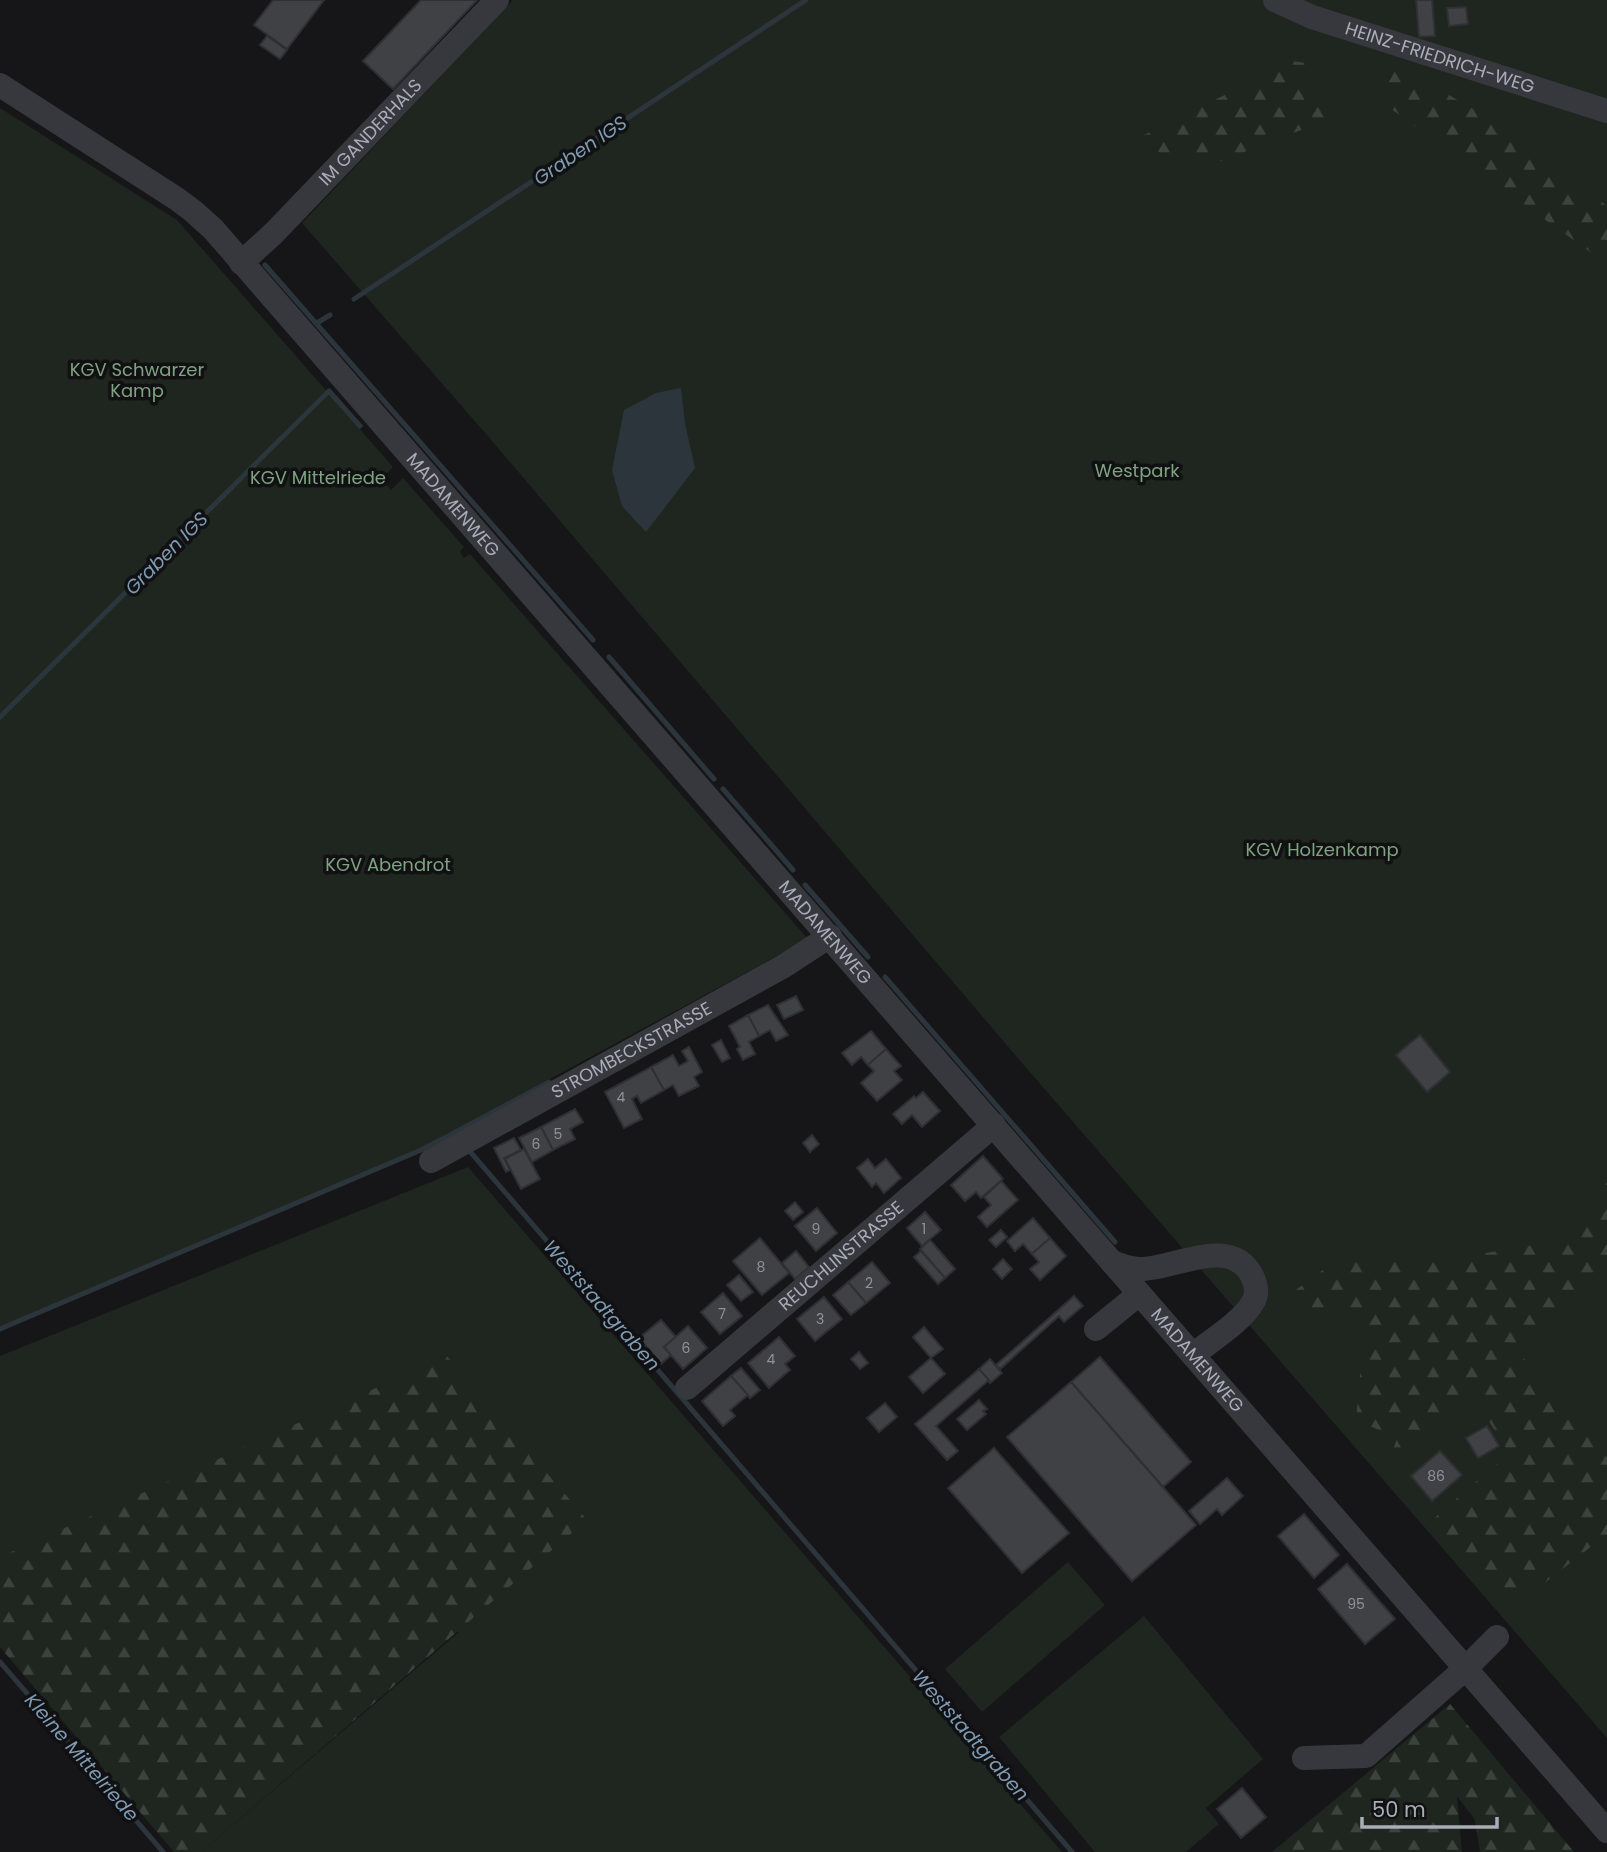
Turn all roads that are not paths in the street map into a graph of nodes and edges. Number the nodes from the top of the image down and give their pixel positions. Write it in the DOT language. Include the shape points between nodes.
graph roads {
  1 [pos="497,0"];
  2 [pos="1275,0"];
  3 [pos="0,85"];
  4 [pos="1607,111"];
  5 [pos="242,263"];
  6 [pos="830,936"];
  7 [pos="994,1125"];
  8 [pos="431,1161"];
  9 [pos="1112,1262"];
  10 [pos="1139,1294"];
  11 [pos="1096,1329"];
  12 [pos="1193,1355"];
  13 [pos="687,1388"];
  14 [pos="1497,1637"];
  15 [pos="1466,1668"];
  16 [pos="1304,1758"];
  17 [pos="1607,1831"];
  1 -- 5 [label="street, IM GANDERHALS"];
  2 -- 4 [label="street, HEINZ-FRIEDRICH-WEG" via="1324,21"];
  3 -- 5 [label="street, MADAMENWEG" via="193,211"];
  5 -- 6 [label="street, MADAMENWEG"];
  6 -- 7 [label="street, MADAMENWEG"];
  6 -- 8 [label="street, STROMBECKSTRASSE"];
  7 -- 9 [label="street, MADAMENWEG"];
  7 -- 13 [label="street, REUCHLINSTRASSE"];
  9 -- 10 [label="street, MADAMENWEG"];
  9 -- 12 [label="street" via="1145,1269 1227,1256 1250,1271 1256,1290 1254,1302"];
  10 -- 11 [label="street"];
  10 -- 12 [label="street, MADAMENWEG"];
  12 -- 15 [label="street, MADAMENWEG"];
  14 -- 15 [label="street"];
  15 -- 16 [label="street" via="1366,1756"];
  15 -- 17 [label="street, MADAMENWEG"];
}
